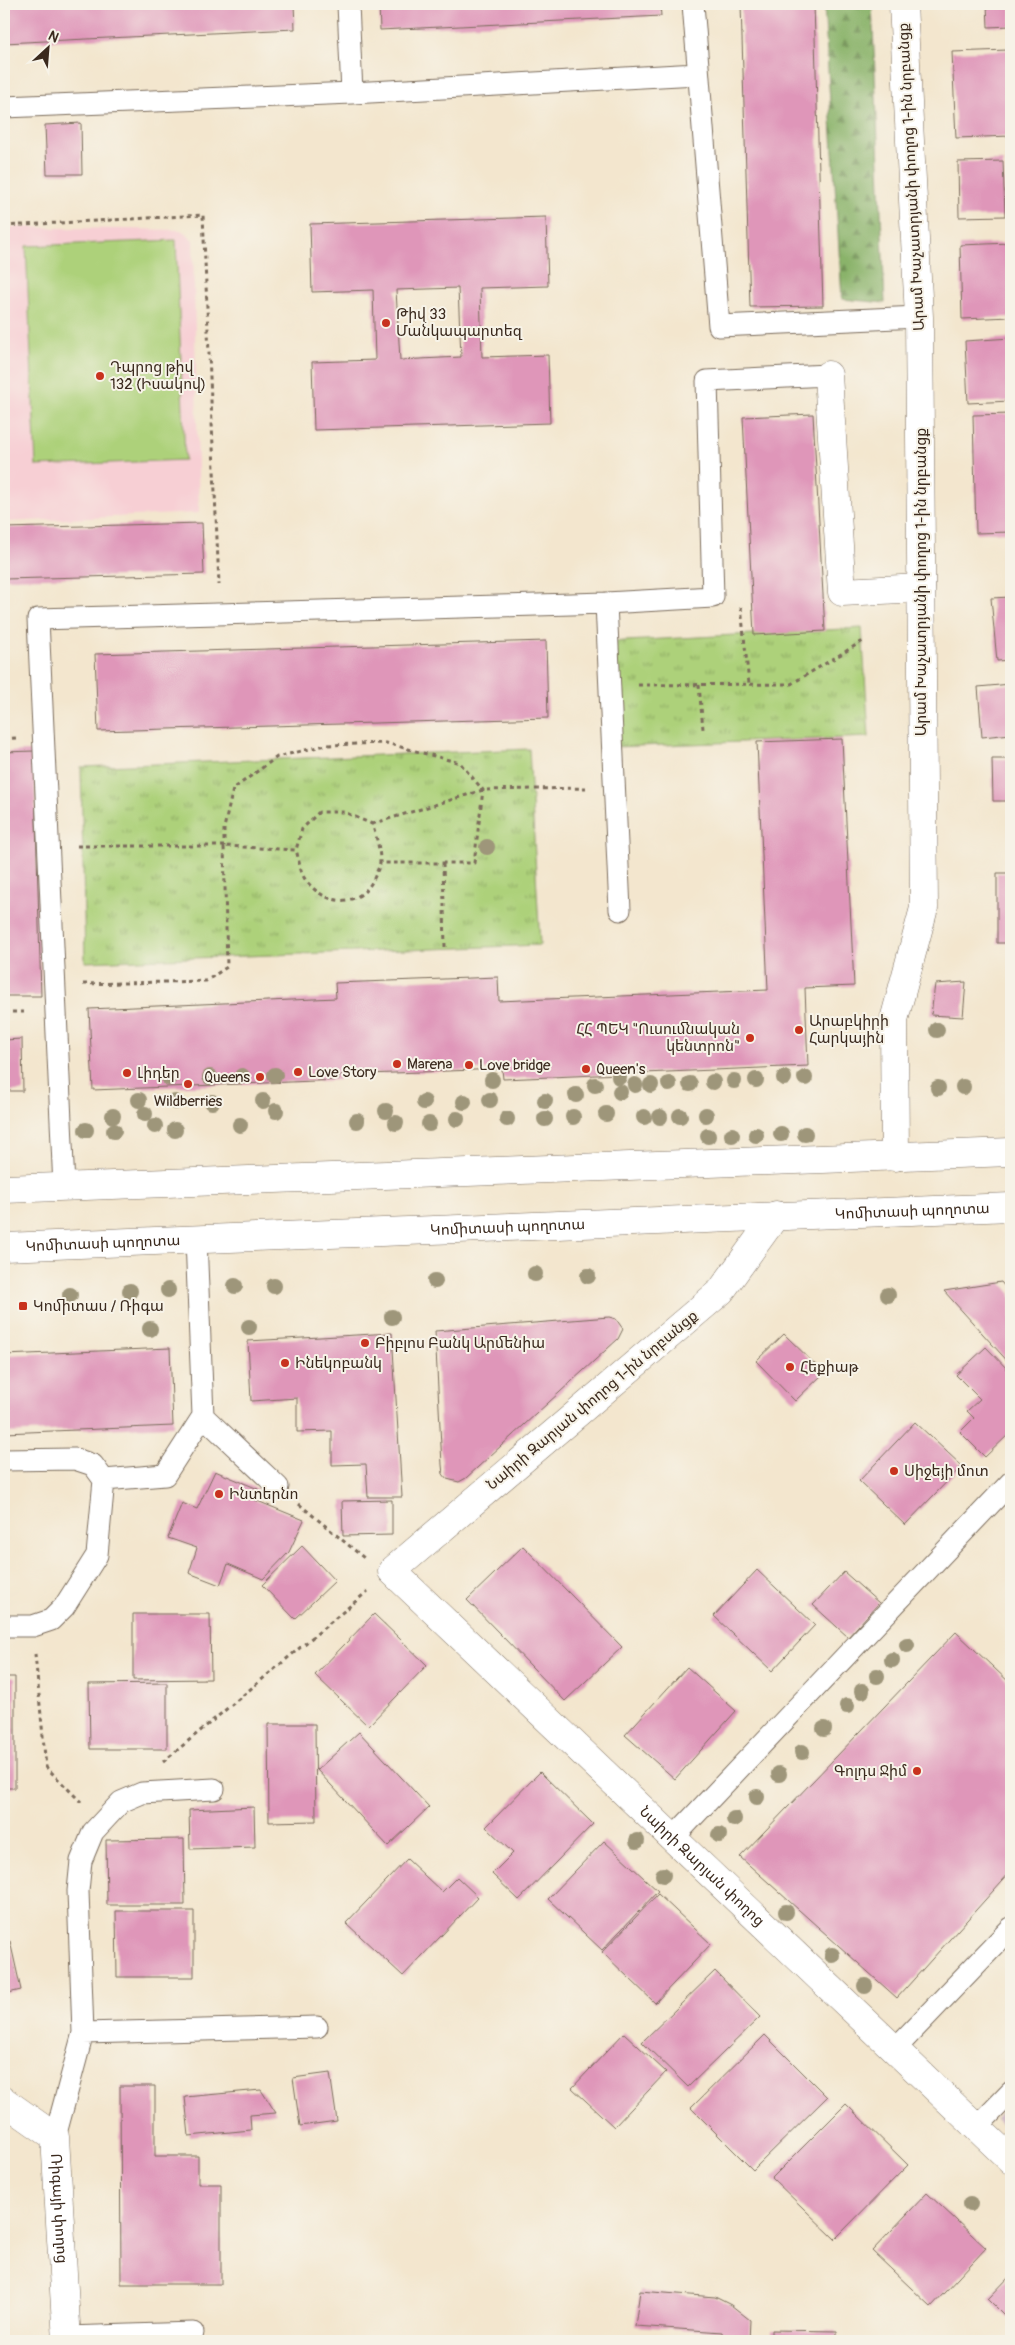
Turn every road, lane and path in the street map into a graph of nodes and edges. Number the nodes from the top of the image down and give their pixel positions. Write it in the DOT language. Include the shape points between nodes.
graph roads {
  1 [pos="348,4"];
  2 [pos="693,4"];
  3 [pos="902,4"];
  4 [pos="697,74"];
  5 [pos="352,93"];
  6 [pos="4,108"];
  7 [pos="4,226"];
  8 [pos="919,317"];
  9 [pos="828,375"];
  10 [pos="921,588"];
  11 [pos="606,603"];
  12 [pos="741,606"];
  13 [pos="220,613"];
  14 [pos="863,641"];
  15 [pos="699,684"];
  16 [pos="748,684"];
  17 [pos="610,685"];
  18 [pos="703,729"];
  19 [pos="615,788"];
  20 [pos="482,790"];
  21 [pos="372,824"];
  22 [pos="49,846"];
  23 [pos="224,846"];
  24 [pos="296,850"];
  25 [pos="380,863"];
  26 [pos="443,863"];
  27 [pos="620,910"];
  28 [pos="445,948"];
  29 [pos="55,984"];
  30 [pos="1011,1152"];
  31 [pos="895,1157"];
  32 [pos="64,1187"];
  33 [pos="4,1189"];
  34 [pos="1011,1207"];
  35 [pos="776,1215"];
  36 [pos="196,1238"];
  37 [pos="4,1247"];
  38 [pos="203,1416"];
  39 [pos="4,1460"];
  40 [pos="104,1480"];
  41 [pos="1011,1482"];
  42 [pos="278,1487"];
  43 [pos="392,1571"];
  44 [pos="4,1626"];
  45 [pos="33,1626"];
  46 [pos="157,1767"];
  47 [pos="214,1789"];
  48 [pos="101,1824"];
  49 [pos="673,1838"];
  50 [pos="1011,1928"];
  51 [pos="317,2027"];
  52 [pos="83,2033"];
  53 [pos="895,2050"];
  54 [pos="1011,2092"];
  55 [pos="4,2101"];
  56 [pos="977,2127"];
  57 [pos="55,2137"];
  58 [pos="1011,2160"];
  59 [pos="193,2333"];
  60 [pos="67,2339"];
  1 -- 5 [label="lane"];
  2 -- 4 [label="lane"];
  3 -- 8 [label="street, Արամ Խաչատրյանի փողոց 1-ին նրբանցք"];
  4 -- 5 [label="lane"];
  4 -- 8 [label="lane" via="719,326"];
  5 -- 6 [label="lane"];
  7 -- 13 [label="path" via="203,215"];
  8 -- 10 [label="street, Արամ Խաչատրյանի փողոց 1-ին նրբանցք"];
  9 -- 10 [label="street" via="842,592"];
  9 -- 11 [label="lane" via="707,381 713,597"];
  10 -- 31 [label="street, Արամ Խաչատրյանի փողոց 1-ին նրբանցք" via="924,908 894,1020"];
  11 -- 13 [label="lane"];
  11 -- 17 [label="lane"];
  12 -- 16 [label="path"];
  13 -- 22 [label="lane" via="38,619"];
  14 -- 16 [label="path" via="792,684"];
  15 -- 16 [label="path"];
  15 -- 17 [label="path"];
  15 -- 18 [label="path"];
  17 -- 19 [label="lane"];
  19 -- 20 [label="path"];
  19 -- 27 [label="lane"];
  20 -- 21 [label="path"];
  20 -- 23 [label="path" via="460,763 386,743 326,745 277,757 233,789 224,828"];
  20 -- 26 [label="path" via="474,863"];
  21 -- 24 [label="path" via="344,812 319,812 302,830"];
  21 -- 25 [label="path" via="378,840"];
  22 -- 23 [label="path"];
  22 -- 29 [label="lane"];
  23 -- 24 [label="path"];
  23 -- 29 [label="path" via="227,967 206,981"];
  24 -- 25 [label="path" via="304,878 320,894 340,901 359,897 370,886"];
  25 -- 26 [label="path"];
  26 -- 28 [label="path"];
  29 -- 32 [label="lane"];
  30 -- 31 [label="street"];
  31 -- 32 [label="street"];
  32 -- 33 [label="street"];
  34 -- 35 [label="street, Կոմիտասի պողոտա"];
  35 -- 36 [label="street, Կոմիտասի պողոտա"];
  35 -- 43 [label="street, Նաիրի Զարյան փողոց 1-ին նրբանցք" via="721,1291"];
  36 -- 37 [label="street, Կոմիտասի պողոտա"];
  36 -- 38 [label="lane"];
  38 -- 40 [label="lane" via="165,1475"];
  38 -- 42 [label="lane"];
  39 -- 40 [label="lane" via="76,1458 93,1465"];
  40 -- 45 [label="lane" via="96,1555 64,1607 50,1620"];
  41 -- 49 [label="lane"];
  42 -- 43 [label="path" via="364,1558"];
  43 -- 46 [label="path"];
  43 -- 49 [label="street, Նաիրի Զարյան փողոց"];
  44 -- 45 [label="lane"];
  45 -- 48 [label="path" via="46,1767"];
  47 -- 48 [label="lane" via="142,1793 121,1802"];
  48 -- 52 [label="lane" via="81,1861 78,1891"];
  49 -- 53 [label="street, Նաիրի Զարյան փողոց"];
  50 -- 53 [label="lane"];
  51 -- 52 [label="lane"];
  52 -- 57 [label="lane"];
  53 -- 56 [label="street, Նաիրի Զարյան փողոց"];
  54 -- 56 [label="lane"];
  55 -- 57 [label="street, Ռիգայի փողոց"];
  56 -- 58 [label="street, Նաիրի Զարյան փողոց"];
  57 -- 60 [label="street, Ռիգայի փողոց"];
  59 -- 60 [label="lane"];
}
